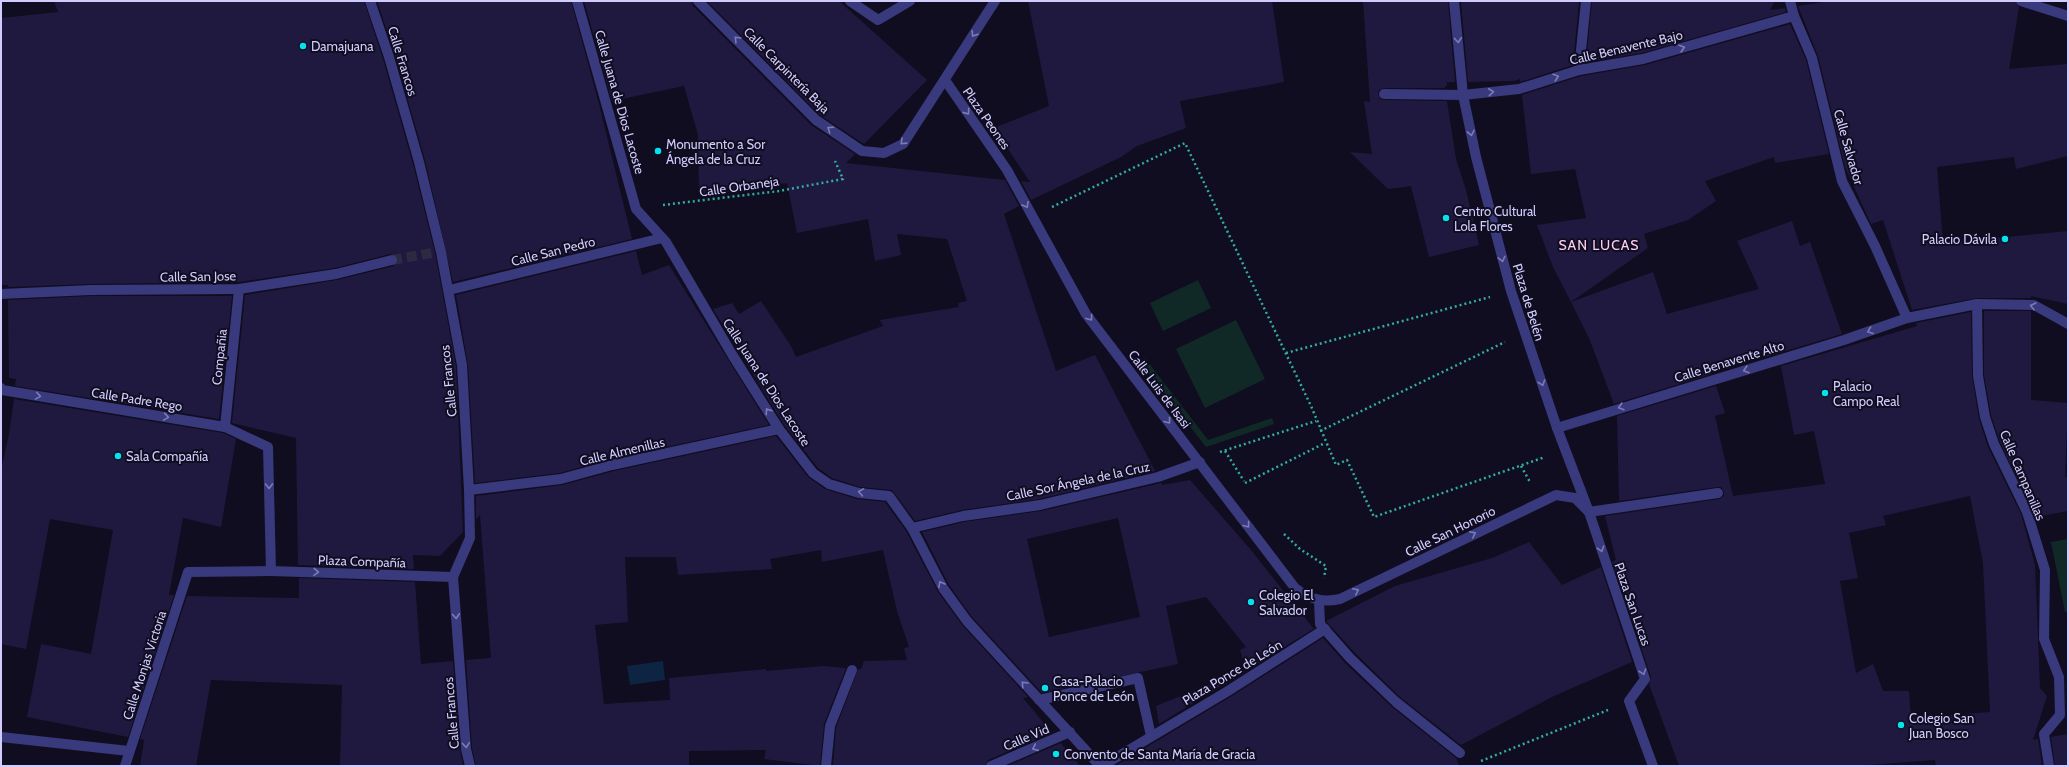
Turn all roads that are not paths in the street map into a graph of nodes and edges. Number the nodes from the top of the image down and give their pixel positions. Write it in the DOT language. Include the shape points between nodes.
graph roads {
  1 [pos="370,1"];
  2 [pos="577,1"];
  3 [pos="698,1"];
  4 [pos="850,1"];
  5 [pos="910,1"];
  6 [pos="995,1"];
  7 [pos="1454,1"];
  8 [pos="1586,1"];
  9 [pos="1790,1"];
  10 [pos="2021,1"];
  11 [pos="1794,16"];
  12 [pos="2068,16"];
  13 [pos="1579,70"];
  14 [pos="945,80"];
  15 [pos="1384,94"];
  16 [pos="1463,95"];
  17 [pos="862,150"];
  18 [pos="1007,170"];
  19 [pos="662,238"];
  20 [pos="392,260"];
  21 [pos="239,289"];
  22 [pos="449,290"];
  23 [pos="1,294"];
  24 [pos="1977,304"];
  25 [pos="1906,318"];
  26 [pos="2068,324"];
  27 [pos="1,388"];
  28 [pos="225,427"];
  29 [pos="1557,428"];
  30 [pos="780,429"];
  31 [pos="1200,462"];
  32 [pos="469,490"];
  33 [pos="1718,493"];
  34 [pos="1589,512"];
  35 [pos="912,528"];
  36 [pos="271,571"];
  37 [pos="188,572"];
  38 [pos="453,577"];
  39 [pos="1319,601"];
  40 [pos="1325,629"];
  41 [pos="852,670"];
  42 [pos="1040,700"];
  43 [pos="1070,732"];
  44 [pos="1150,736"];
  45 [pos="1,737"];
  46 [pos="129,751"];
  47 [pos="1460,753"];
  48 [pos="126,766"];
  49 [pos="470,766"];
  50 [pos="826,766"];
  51 [pos="992,766"];
  52 [pos="1101,766"];
  53 [pos="1654,766"];
  54 [pos="2050,766"];
  1 -- 22 [label="street, Calle Francos" via="419,162 437,253"];
  2 -- 19 [label="street, Calle Juana de Dios Lacoste" via="636,209"];
  17 -- 3 [label="street, Calle Carpintería Baja, one-way" via="816,120"];
  4 -- 5 [label="street" via="878,20"];
  6 -- 14 [label="street, Plaza Peones, one-way"];
  7 -- 16 [label="street, Plaza de Belén, one-way"];
  8 -- 13 [label="street"];
  9 -- 11 [label="street, Calle Salvador"];
  10 -- 12 [label="street"];
  13 -- 11 [label="street, Calle Benavente Bajo, one-way" via="1643,59"];
  11 -- 25 [label="street, Calle Salvador" via="1812,58 1842,181 1875,246"];
  16 -- 13 [label="street, Calle Benavente Bajo, one-way" via="1519,89"];
  14 -- 17 [label="street, Plaza Peones, one-way" via="903,144 884,154"];
  14 -- 18 [label="street, Plaza Peones, one-way"];
  15 -- 16 [label="street, Calle Benavente Bajo"];
  16 -- 29 [label="street, Plaza de Belén, one-way" via="1476,157 1511,291"];
  18 -- 31 [label="street, Calle Luis de Isasi, one-way" via="1086,314"];
  19 -- 22 [label="street, Calle San Pedro"];
  30 -- 19 [label="street, Calle Juana de Dios Lacoste, one-way" via="732,356"];
  20 -- 21 [label="street, Calle San Jose" via="336,274"];
  21 -- 23 [label="street, Calle San Jose" via="91,290"];
  21 -- 28 [label="street, Compañia"];
  22 -- 32 [label="street, Calle Francos" via="462,365"];
  24 -- 25 [label="street, Calle Benavente Alto"];
  26 -- 24 [label="street, Calle Benavente Alto, one-way" via="2034,305"];
  24 -- 54 [label="street, Calle Campanillas" via="1978,376 1985,417 1994,444 2027,512 2044,570 2044,639 2059,677 2060,715 2044,734"];
  25 -- 29 [label="street, Calle Benavente Alto, one-way" via="1844,340"];
  27 -- 28 [label="street, Calle Padre Rego, one-way"];
  28 -- 36 [label="street, Calle Padre Rego, one-way" via="268,447"];
  29 -- 34 [label="street, Plaza de Belén"];
  30 -- 32 [label="street, Calle Almenillas" via="612,465 561,479"];
  35 -- 30 [label="street, Calle Juana de Dios Lacoste, one-way" via="889,496 829,484 813,472"];
  31 -- 35 [label="street, Calle Sor Ángela de la Cruz" via="1158,477 1040,505 963,516"];
  31 -- 39 [label="street, Calle Luis de Isasi, one-way" via="1295,588"];
  32 -- 38 [label="street, Calle Francos" via="470,538"];
  33 -- 34 [label="street"];
  39 -- 34 [label="street, Calle San Honorio, one-way" via="1340,599 1556,495 1575,498"];
  34 -- 53 [label="street, Plaza San Lucas, one-way" via="1645,680 1629,701"];
  42 -- 35 [label="street, Calle Juana de Dios Lacoste, one-way" via="967,621 943,588"];
  36 -- 37 [label="street, Plaza Compañía"];
  36 -- 38 [label="street, Plaza Compañía, one-way"];
  37 -- 46 [label="street, Calle Monjas Victoria"];
  38 -- 49 [label="street, Calle Francos, one-way" via="466,749"];
  39 -- 40 [label="street" via="1320,624"];
  40 -- 44 [label="street, Plaza Ponce de León" via="1228,691"];
  40 -- 47 [label="street" via="1350,658 1396,702"];
  41 -- 50 [label="street" via="830,726"];
  42 -- 43 [label="street, Calle Juana de Dios Lacoste"];
  42 -- 44 [label="street" via="1138,678"];
  43 -- 51 [label="street, Calle Vid, one-way"];
  43 -- 52 [label="street, Calle Juana de Dios Lacoste"];
  44 -- 52 [label="street, Plaza Ponce de León"];
  45 -- 46 [label="street"];
  46 -- 48 [label="street, Calle Monjas Victoria"];
}
